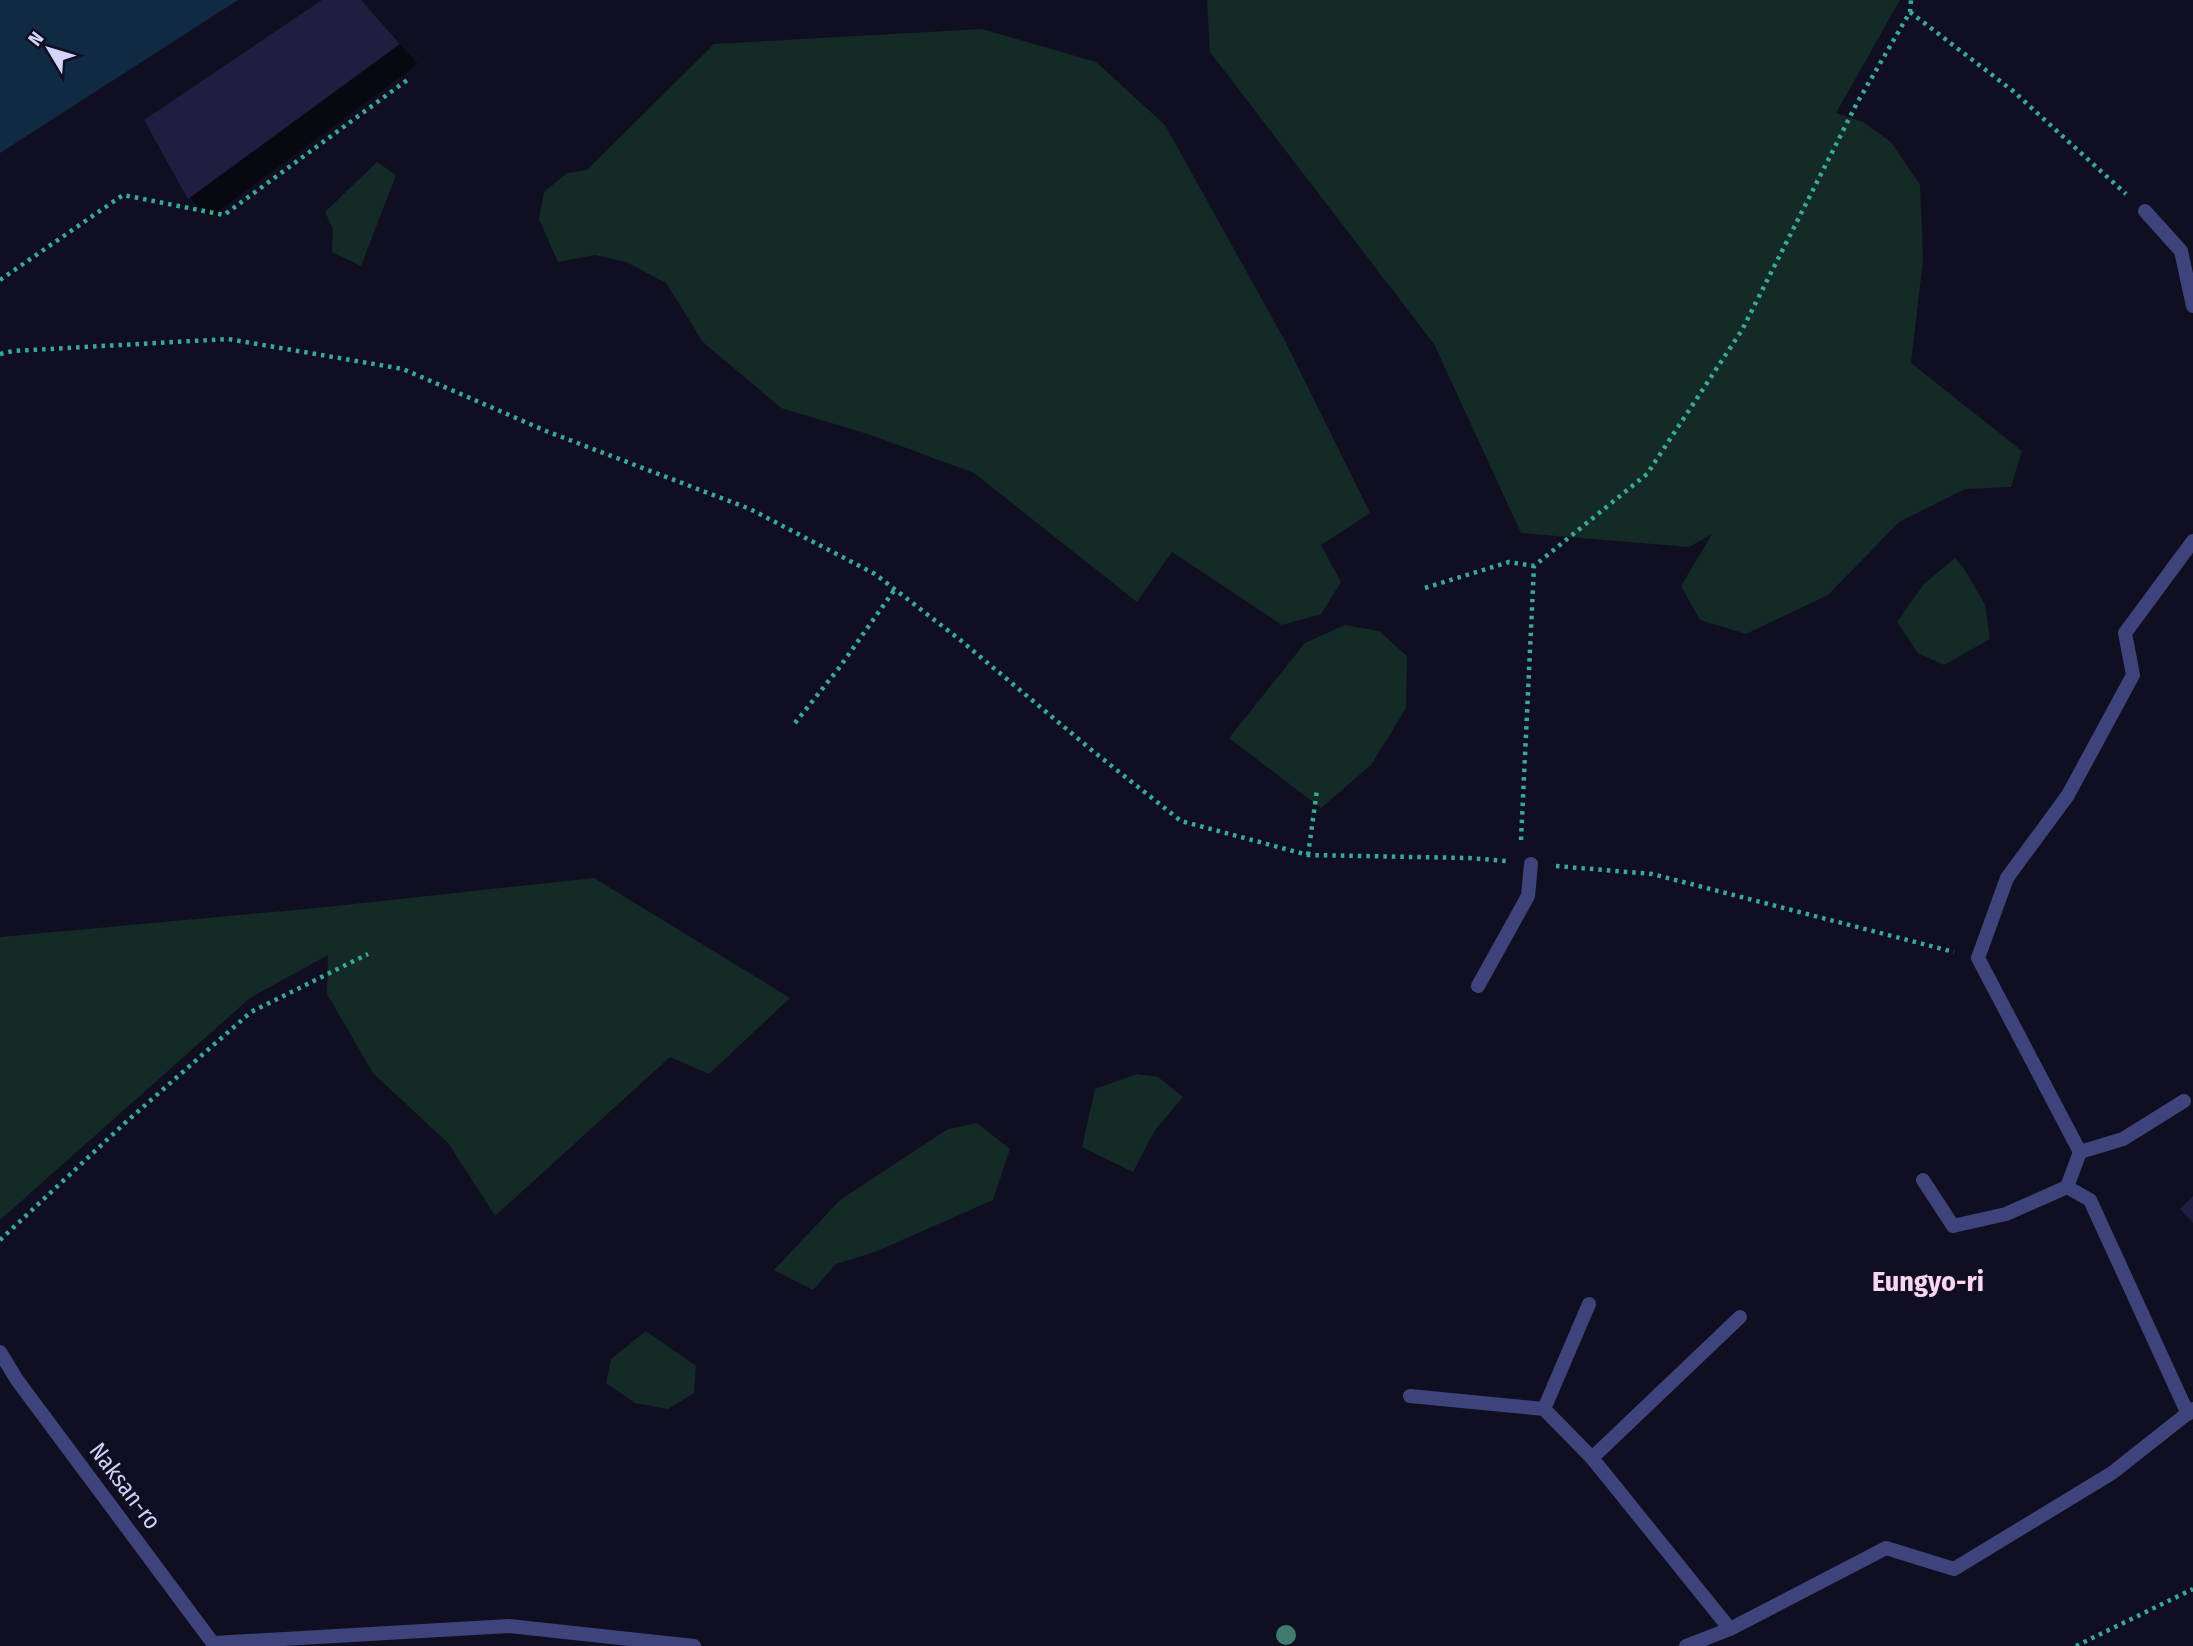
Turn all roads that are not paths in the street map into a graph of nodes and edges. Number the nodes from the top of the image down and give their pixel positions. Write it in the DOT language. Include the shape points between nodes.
graph roads {
  1 [pos="2145,211"];
  2 [pos="2193,306"];
  3 [pos="2193,541"];
  4 [pos="1526,863"];
  5 [pos="1478,986"];
  6 [pos="2184,1101"];
  7 [pos="2080,1152"];
  8 [pos="1923,1180"];
  9 [pos="2067,1187"];
  10 [pos="1588,1304"];
  11 [pos="1740,1317"];
  12 [pos="0,1352"];
  13 [pos="1410,1395"];
  14 [pos="1544,1409"];
  15 [pos="2190,1411"];
  16 [pos="1592,1458"];
  17 [pos="1730,1629"];
  18 [pos="214,1645"];
  19 [pos="694,1646"];
  20 [pos="1686,1646"];
  1 -- 2 [label="street" via="2180,251"];
  3 -- 7 [label="street" via="2125,633 2133,675 2068,795 2007,878 1978,958"];
  4 -- 5 [label="street" via="1528,896"];
  6 -- 7 [label="street" via="2123,1139"];
  7 -- 9 [label="street"];
  8 -- 9 [label="street" via="1953,1226 2006,1214"];
  9 -- 15 [label="street" via="2090,1200"];
  10 -- 14 [label="street"];
  11 -- 16 [label="street"];
  12 -- 18 [label="street, Naksan-ro"];
  13 -- 14 [label="street"];
  14 -- 16 [label="street"];
  15 -- 17 [label="street" via="2112,1473 1954,1569 1886,1548"];
  16 -- 17 [label="street"];
  17 -- 20 [label="street"];
  18 -- 19 [label="street" via="509,1626"];
}
